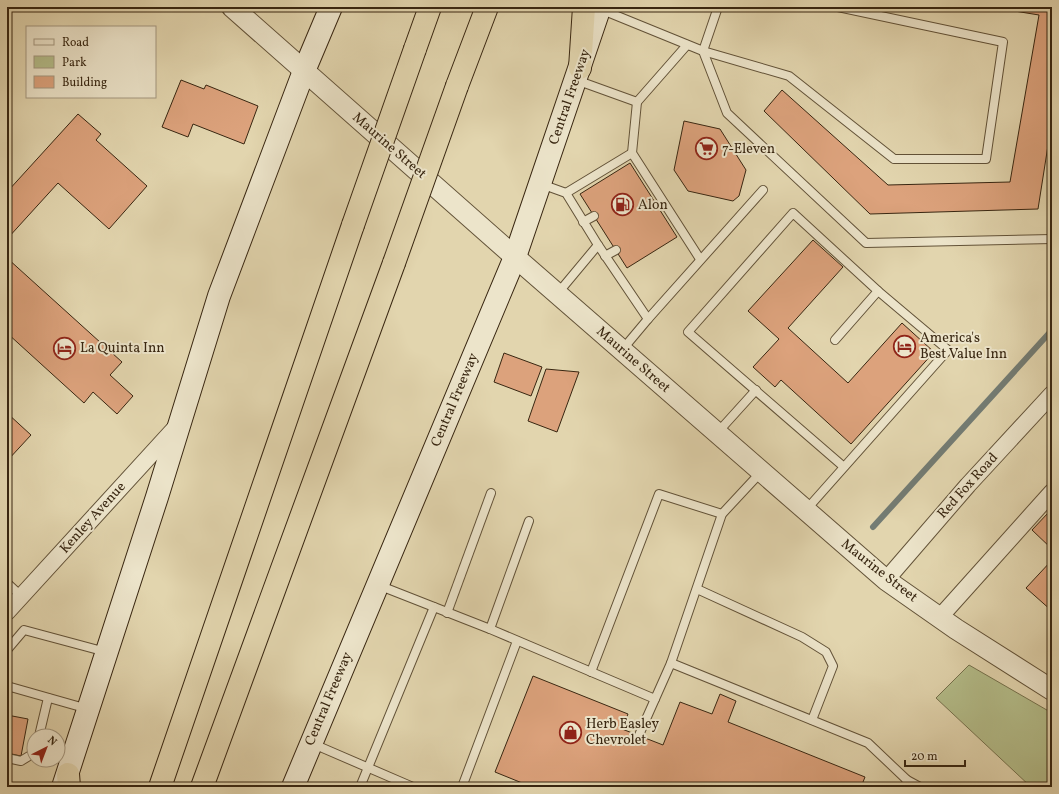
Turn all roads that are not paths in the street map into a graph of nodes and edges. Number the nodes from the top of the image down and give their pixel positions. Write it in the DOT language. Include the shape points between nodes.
graph roads {
  1 [pos="232,7"];
  2 [pos="331,7"];
  3 [pos="430,7"];
  4 [pos="487,7"];
  5 [pos="718,7"];
  6 [pos="838,7"];
  7 [pos="595,8"];
  8 [pos="687,45"];
  9 [pos="703,52"];
  10 [pos="304,71"];
  11 [pos="578,74"];
  12 [pos="637,102"];
  13 [pos="632,153"];
  14 [pos="541,183"];
  15 [pos="763,190"];
  16 [pos="566,193"];
  17 [pos="594,216"];
  18 [pos="584,222"];
  19 [pos="1052,239"];
  20 [pos="598,245"];
  21 [pos="616,250"];
  22 [pos="605,256"];
  23 [pos="515,257"];
  24 [pos="700,259"];
  25 [pos="878,291"];
  26 [pos="557,294"];
  27 [pos="648,319"];
  28 [pos="835,340"];
  29 [pos="622,350"];
  30 [pos="756,390"];
  31 [pos="1052,394"];
  32 [pos="180,423"];
  33 [pos="718,432"];
  34 [pos="844,467"];
  35 [pos="762,472"];
  36 [pos="1052,492"];
  37 [pos="491,493"];
  38 [pos="806,511"];
  39 [pos="722,514"];
  40 [pos="529,521"];
  41 [pos="886,580"];
  42 [pos="7,583"];
  43 [pos="378,584"];
  44 [pos="697,589"];
  45 [pos="21,596"];
  46 [pos="434,607"];
  47 [pos="7,612"];
  48 [pos="447,613"];
  49 [pos="940,617"];
  50 [pos="490,629"];
  51 [pos="517,641"];
  52 [pos="7,650"];
  53 [pos="107,653"];
  54 [pos="671,663"];
  55 [pos="591,672"];
  56 [pos="7,686"];
  57 [pos="1052,690"];
  58 [pos="48,698"];
  59 [pos="655,699"];
  60 [pos="89,709"];
  61 [pos="812,720"];
  62 [pos="41,728"];
  63 [pos="639,735"];
  64 [pos="310,743"];
  65 [pos="7,758"];
  66 [pos="26,758"];
  67 [pos="368,767"];
  68 [pos="67,783"];
  69 [pos="906,784"];
  70 [pos="160,787"];
  71 [pos="202,787"];
  72 [pos="293,787"];
  73 [pos="360,787"];
  74 [pos="413,787"];
  75 [pos="462,787"];
  76 [pos="920,787"];
  1 -- 10 [label="street, Maurine Street"];
  2 -- 10 [label="main road"];
  3 -- 70 [label="highway, bridge"];
  4 -- 71 [label="highway, bridge"];
  5 -- 9 [label="lane"];
  6 -- 9 [label="lane" via="1004,42 986,159 894,160 789,76"];
  7 -- 8 [label="lane"];
  7 -- 11 [label="highway"];
  8 -- 9 [label="lane"];
  8 -- 12 [label="lane"];
  9 -- 19 [label="lane" via="727,113 866,243"];
  10 -- 23 [label="street, Maurine Street"];
  10 -- 32 [label="main road" via="219,296"];
  11 -- 12 [label="lane"];
  11 -- 14 [label="main road, Central Freeway"];
  12 -- 13 [label="lane"];
  13 -- 16 [label="lane"];
  13 -- 24 [label="lane" via="647,184"];
  14 -- 16 [label="lane"];
  14 -- 23 [label="main road, Central Freeway"];
  15 -- 24 [label="lane"];
  16 -- 18 [label="lane"];
  17 -- 18 [label="lane"];
  18 -- 20 [label="lane"];
  20 -- 22 [label="lane"];
  20 -- 26 [label="lane"];
  21 -- 22 [label="lane"];
  22 -- 27 [label="lane"];
  23 -- 26 [label="street, Maurine Street"];
  23 -- 43 [label="main road, Central Freeway"];
  24 -- 27 [label="lane"];
  25 -- 28 [label="lane"];
  25 -- 30 [label="lane" via="793,213 688,332"];
  25 -- 34 [label="lane" via="948,350"];
  26 -- 29 [label="street, Maurine Street"];
  27 -- 29 [label="lane"];
  29 -- 33 [label="street, Maurine Street"];
  30 -- 33 [label="lane"];
  30 -- 34 [label="lane"];
  31 -- 41 [label="street, Red Fox Road" via="968,485"];
  32 -- 45 [label="street, Kenley Avenue"];
  32 -- 53 [label="main road"];
  33 -- 35 [label="street, Maurine Street"];
  34 -- 38 [label="lane"];
  35 -- 38 [label="street, Maurine Street"];
  35 -- 39 [label="lane"];
  36 -- 49 [label="street"];
  37 -- 48 [label="lane"];
  38 -- 41 [label="street, Maurine Street"];
  39 -- 44 [label="lane"];
  39 -- 55 [label="lane" via="659,494"];
  40 -- 50 [label="lane"];
  41 -- 49 [label="street, Maurine Street"];
  42 -- 45 [label="lane"];
  43 -- 46 [label="lane"];
  43 -- 64 [label="main road, Central Freeway"];
  44 -- 54 [label="lane"];
  44 -- 61 [label="lane" via="802,637 826,652 833,666"];
  45 -- 47 [label="street, Kenley Avenue"];
  46 -- 48 [label="lane"];
  46 -- 67 [label="lane"];
  48 -- 50 [label="lane"];
  49 -- 57 [label="street, Maurine Street"];
  50 -- 51 [label="lane"];
  51 -- 55 [label="lane"];
  51 -- 75 [label="lane"];
  52 -- 53 [label="lane" via="24,630"];
  53 -- 60 [label="main road"];
  54 -- 59 [label="lane"];
  54 -- 61 [label="lane"];
  55 -- 59 [label="lane"];
  56 -- 58 [label="lane"];
  58 -- 60 [label="lane"];
  58 -- 62 [label="lane"];
  59 -- 63 [label="lane"];
  60 -- 68 [label="main road"];
  61 -- 69 [label="lane" via="868,743"];
  64 -- 67 [label="lane"];
  64 -- 72 [label="main road, Central Freeway"];
  65 -- 66 [label="lane" via="21,761"];
  67 -- 73 [label="lane"];
  67 -- 74 [label="lane"];
  69 -- 76 [label="lane"];
}
